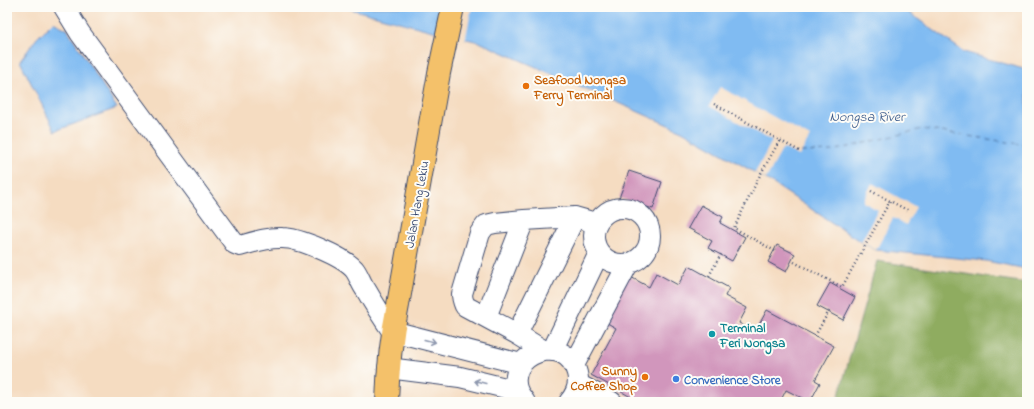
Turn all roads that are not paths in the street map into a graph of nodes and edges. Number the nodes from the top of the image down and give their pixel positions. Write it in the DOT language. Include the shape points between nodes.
graph roads {
  1 [pos="64,7"];
  2 [pos="453,7"];
  3 [pos="575,217"];
  4 [pos="524,220"];
  5 [pos="596,223"];
  6 [pos="599,253"];
  7 [pos="628,264"];
  8 [pos="486,317"];
  9 [pos="392,331"];
  10 [pos="518,334"];
  11 [pos="547,350"];
  12 [pos="521,364"];
  13 [pos="574,365"];
  14 [pos="388,368"];
  15 [pos="578,384"];
  16 [pos="522,396"];
  17 [pos="387,402"];
  18 [pos="569,402"];
  19 [pos="612,402"];
  1 -- 9 [label="lane" via="80,33 231,241 240,246 272,238 283,238 329,252 353,269"];
  2 -- 9 [label="highway, Jalan Hang Lekiu"];
  3 -- 4 [label="lane"];
  3 -- 5 [label="lane"];
  3 -- 10 [label="lane"];
  4 -- 8 [label="lane"];
  4 -- 8 [label="lane" via="486,225 480,232 462,299 465,306"];
  5 -- 6 [label="lane" via="593,238"];
  5 -- 7 [label="lane" via="603,214 613,208 625,207 645,218 651,240 639,259"];
  6 -- 7 [label="lane" via="617,264"];
  6 -- 11 [label="lane"];
  7 -- 13 [label="lane"];
  8 -- 10 [label="lane"];
  9 -- 12 [label="lane, one-way"];
  9 -- 14 [label="highway, Jalan Hang Lekiu"];
  10 -- 11 [label="lane"];
  11 -- 12 [label="lane" via="531,355"];
  11 -- 13 [label="lane" via="560,353"];
  12 -- 16 [label="lane" via="516,377"];
  13 -- 15 [label="lane"];
  16 -- 14 [label="lane, one-way" via="460,377"];
  14 -- 17 [label="highway, Jalan Hang Lekiu"];
  15 -- 18 [label="lane"];
  15 -- 19 [label="lane"];
}
